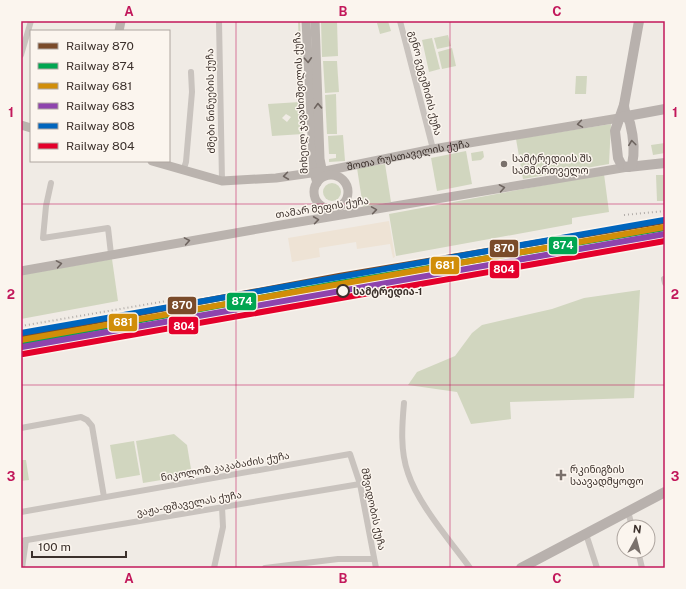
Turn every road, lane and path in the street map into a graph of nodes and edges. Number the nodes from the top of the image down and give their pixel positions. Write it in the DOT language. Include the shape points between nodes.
graph roads {
  1 [pos="31,21"];
  2 [pos="219,21"];
  3 [pos="306,21"];
  4 [pos="315,21"];
  5 [pos="400,21"];
  6 [pos="639,21"];
  7 [pos="21,55"];
  8 [pos="191,72"];
  9 [pos="624,103"];
  10 [pos="665,109"];
  11 [pos="627,116"];
  12 [pos="607,120"];
  13 [pos="433,149"];
  14 [pos="155,162"];
  15 [pos="665,163"];
  16 [pos="628,167"];
  17 [pos="183,171"];
  18 [pos="325,172"];
  19 [pos="314,173"];
  20 [pos="335,176"];
  21 [pos="222,181"];
  22 [pos="51,183"];
  23 [pos="317,183"];
  24 [pos="345,202"];
  25 [pos="324,207"];
  26 [pos="341,215"];
  27 [pos="331,217"];
  28 [pos="111,254"];
  29 [pos="21,271"];
  30 [pos="404,403"];
  31 [pos="21,428"];
  32 [pos="350,454"];
  33 [pos="360,484"];
  34 [pos="665,492"];
  35 [pos="104,497"];
  36 [pos="222,507"];
  37 [pos="628,511"];
  38 [pos="21,512"];
  39 [pos="630,519"];
  40 [pos="586,534"];
  41 [pos="23,541"];
  42 [pos="374,559"];
  43 [pos="22,568"];
  44 [pos="214,568"];
  45 [pos="265,568"];
  46 [pos="376,568"];
  47 [pos="470,568"];
  48 [pos="521,568"];
  49 [pos="597,568"];
  1 -- 7 [label="street"];
  2 -- 21 [label="street, ძმები ნინუების ქუჩა"];
  3 -- 19 [label="main road, მიხეილ ჯავახიშვილის ქუჩა, one-way"];
  18 -- 4 [label="main road, მიხეილ ჯავახიშვილის ქუჩა, one-way" via="320,159"];
  5 -- 13 [label="street, გენო გეგეშიძის ქუჩა"];
  6 -- 9 [label="main road"];
  8 -- 17 [label="street" via="192,92"];
  9 -- 11 [label="main road"];
  9 -- 12 [label="main road" via="616,114"];
  10 -- 11 [label="main road, შოთა რუსთაველის ქუჩა"];
  11 -- 12 [label="main road, შოთა რუსთაველის ქუჩა"];
  16 -- 11 [label="main road, one-way" via="632,164 634,156"];
  11 -- 16 [label="main road" via="615,132 618,158 622,166"];
  12 -- 13 [label="main road, შოთა რუსთაველის ქუჩა, one-way"];
  13 -- 18 [label="main road, შოთა რუსთაველის ქუჩა"];
  14 -- 17 [label="main road, შოთა რუსთაველის ქუჩა"];
  15 -- 16 [label="main road"];
  26 -- 16 [label="main road, თამარ მეფის ქუჩა, one-way"];
  17 -- 21 [label="main road, შოთა რუსთაველის ქუჩა"];
  18 -- 19 [label="main road, შოთა რუსთაველის ქუჩა"];
  18 -- 20 [label="main road"];
  19 -- 21 [label="main road, შოთა რუსთაველის ქუჩა, one-way"];
  19 -- 23 [label="main road, მიხეილ ჯავახიშვილის ქუჩა"];
  20 -- 23 [label="main road" via="323,177"];
  20 -- 24 [label="main road" via="342,179 347,186"];
  22 -- 28 [label="street" via="43,238 108,228"];
  23 -- 25 [label="main road" via="315,195"];
  24 -- 25 [label="main road" via="333,208"];
  24 -- 26 [label="main road"];
  25 -- 27 [label="main road"];
  26 -- 27 [label="main road, თამარ მეფის ქუჩა"];
  28 -- 27 [label="main road, თამარ მეფის ქუჩა, one-way"];
  29 -- 28 [label="main road, თამარ მეფის ქუჩა, one-way"];
  30 -- 47 [label="street" via="403,445 408,473 426,507"];
  31 -- 35 [label="street" via="81,417 87,420 92,426"];
  32 -- 33 [label="street, მშვიდობის ქუჩა"];
  32 -- 35 [label="street, ნიკოლოზ კაკაბაძის ქუჩა"];
  33 -- 36 [label="street, ვაჟა-ფშაველას ქუჩა"];
  33 -- 42 [label="street, მშვიდობის ქუჩა"];
  34 -- 37 [label="main road"];
  35 -- 38 [label="street, ნიკოლოზ კაკაბაძის ქუჩა"];
  36 -- 41 [label="street, ვაჟა-ფშაველას ქუჩა"];
  36 -- 44 [label="street" via="223,527"];
  37 -- 39 [label="street"];
  37 -- 40 [label="main road"];
  40 -- 48 [label="main road"];
  40 -- 49 [label="street"];
  41 -- 43 [label="street"];
  42 -- 45 [label="street" via="338,559"];
  42 -- 46 [label="street, მშვიდობის ქუჩა"];
}
